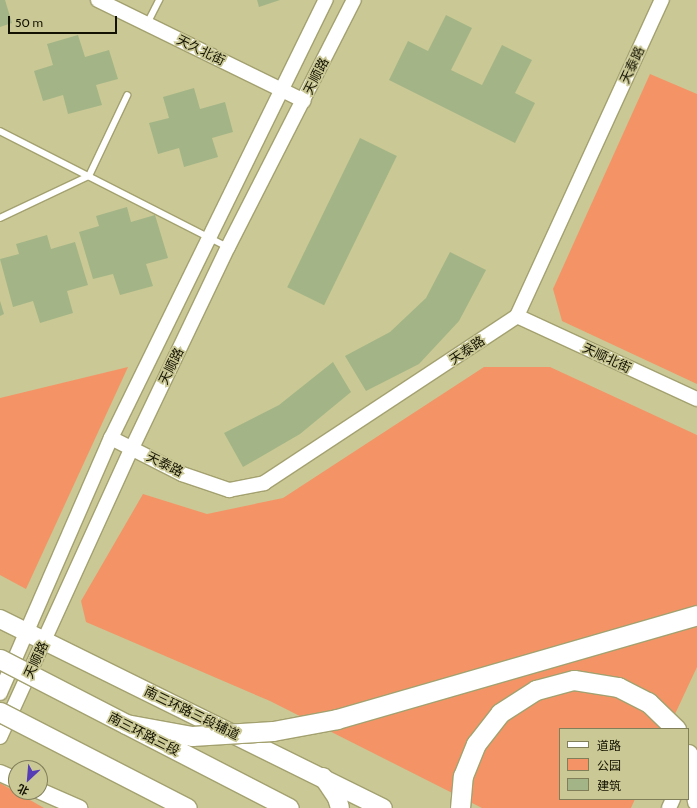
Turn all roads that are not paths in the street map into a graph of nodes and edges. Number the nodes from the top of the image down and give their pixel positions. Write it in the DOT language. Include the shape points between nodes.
graph roads {
  1 [pos="98,0"];
  2 [pos="159,0"];
  3 [pos="326,0"];
  4 [pos="354,0"];
  5 [pos="662,0"];
  6 [pos="147,24"];
  7 [pos="281,89"];
  8 [pos="127,96"];
  9 [pos="304,101"];
  10 [pos="0,131"];
  11 [pos="89,176"];
  12 [pos="0,218"];
  13 [pos="210,238"];
  14 [pos="228,247"];
  15 [pos="517,316"];
  16 [pos="697,399"];
  17 [pos="111,438"];
  18 [pos="132,448"];
  19 [pos="697,614"];
  20 [pos="0,619"];
  21 [pos="28,634"];
  22 [pos="45,641"];
  23 [pos="0,659"];
  24 [pos="0,693"];
  25 [pos="0,712"];
  26 [pos="126,724"];
  27 [pos="675,728"];
  28 [pos="0,737"];
  29 [pos="697,748"];
  30 [pos="689,757"];
  31 [pos="689,765"];
  32 [pos="323,776"];
  33 [pos="144,786"];
  34 [pos="48,794"];
  35 [pos="697,801"];
  36 [pos="79,808"];
  37 [pos="167,808"];
  38 [pos="187,808"];
  39 [pos="289,808"];
  40 [pos="340,808"];
  41 [pos="383,808"];
  42 [pos="460,808"];
  1 -- 6 [label="street, 天久北街"];
  2 -- 6 [label="lane"];
  3 -- 7 [label="street, 天顺路"];
  4 -- 9 [label="street, 天顺路"];
  5 -- 15 [label="street, 天泰路"];
  6 -- 7 [label="street, 天久北街"];
  7 -- 9 [label="street, 天久北街"];
  7 -- 13 [label="street, 天顺路"];
  8 -- 11 [label="lane"];
  9 -- 14 [label="street, 天顺路"];
  10 -- 11 [label="lane"];
  11 -- 12 [label="lane"];
  11 -- 13 [label="lane"];
  13 -- 14 [label="lane"];
  13 -- 17 [label="street, 天顺路"];
  14 -- 18 [label="street, 天顺路"];
  15 -- 16 [label="street, 天顺北街"];
  15 -- 18 [label="street, 天泰路" via="264,483 229,490 182,474"];
  17 -- 18 [label="street, 天泰路"];
  17 -- 21 [label="street, 天顺路"];
  18 -- 22 [label="street, 天顺路"];
  19 -- 26 [label="highway, bridge" via="337,719 272,731 192,736"];
  20 -- 21 [label="main road, 南三环路三段辅道"];
  21 -- 22 [label="main road, 南三环路三段辅道"];
  21 -- 24 [label="street, 天顺路"];
  22 -- 28 [label="street, 天顺路"];
  22 -- 32 [label="main road, 南三环路三段辅道"];
  23 -- 26 [label="highway, 南三环路三段, bridge"];
  25 -- 33 [label="highway, bridge"];
  26 -- 39 [label="highway, 南三环路三段, bridge"];
  27 -- 42 [label="highway" via="648,702 618,687 574,680 536,690 500,714 476,744 463,776"];
  29 -- 31 [label="street"];
  30 -- 35 [label="highway, bridge" via="695,774"];
  32 -- 40 [label="main road" via="337,798"];
  32 -- 41 [label="main road, 南三环路三段辅道"];
  33 -- 37 [label="highway, bridge"];
  33 -- 38 [label="highway, bridge"];
  34 -- 36 [label="main road"];
}
